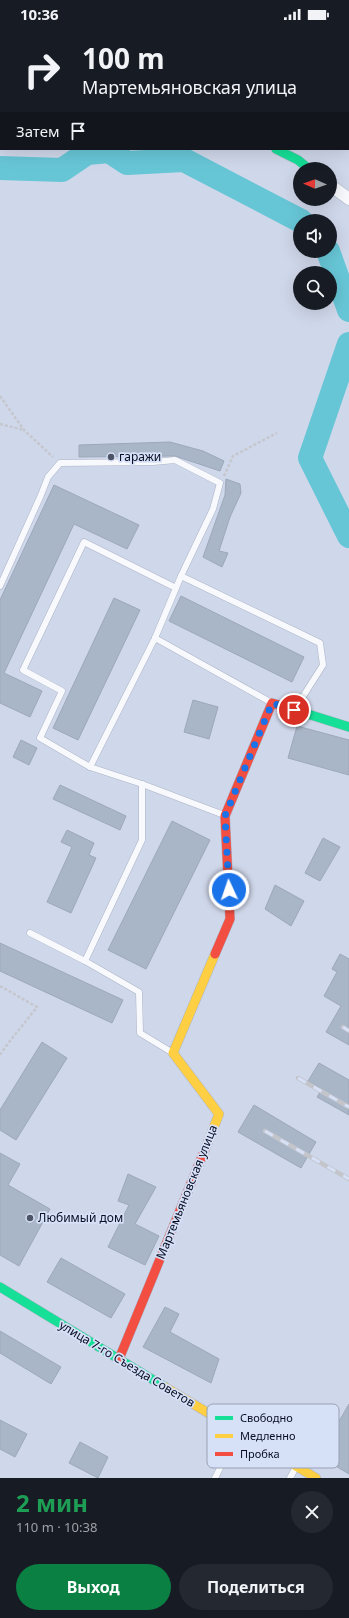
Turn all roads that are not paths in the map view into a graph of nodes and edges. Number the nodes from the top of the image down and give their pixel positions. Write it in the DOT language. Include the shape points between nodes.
graph roads {
  1 [pos="278,150"];
  2 [pos="300,162"];
  3 [pos="337,190"];
  4 [pos="349,199"];
  5 [pos="181,576"];
  6 [pos="0,586"];
  7 [pos="176,588"];
  8 [pos="155,638"];
  9 [pos="272,703"];
  10 [pos="294,710"];
  11 [pos="349,727"];
  12 [pos="90,767"];
  13 [pos="142,784"];
  14 [pos="225,816"];
  15 [pos="30,933"];
  16 [pos="85,961"];
  17 [pos="173,1053"];
  18 [pos="0,1287"];
  19 [pos="118,1359"];
  20 [pos="207,1412"];
  21 [pos="220,1468"];
  22 [pos="296,1468"];
  23 [pos="300,1468"];
  24 [pos="215,1478"];
  25 [pos="290,1478"];
  26 [pos="316,1478"];
  1 -- 2 [label="street"];
  3 -- 4 [label="street"];
  5 -- 6 [label="lane" via="213,509 220,483 175,460 60,463 48,477"];
  5 -- 7 [label="lane"];
  5 -- 10 [label="lane" via="320,643 323,665"];
  7 -- 8 [label="lane"];
  7 -- 12 [label="lane" via="84,542 23,670 62,691 40,738"];
  8 -- 9 [label="lane"];
  8 -- 12 [label="lane"];
  9 -- 10 [label="street"];
  9 -- 14 [label="street"];
  10 -- 11 [label="street"];
  12 -- 13 [label="lane"];
  13 -- 14 [label="lane"];
  13 -- 16 [label="lane" via="142,840"];
  14 -- 17 [label="street" via="230,919"];
  15 -- 16 [label="lane"];
  16 -- 17 [label="lane" via="139,992 140,1033"];
  17 -- 19 [label="street, Мартемьяновская улица" via="219,1114"];
  18 -- 19 [label="street, улица 7-го Съезда Советов"];
  19 -- 20 [label="street, улица 7-го Съезда Советов"];
  21 -- 24 [label="lane"];
  22 -- 25 [label="lane"];
  23 -- 26 [label="street, улица 7-го Съезда Советов"];
}
